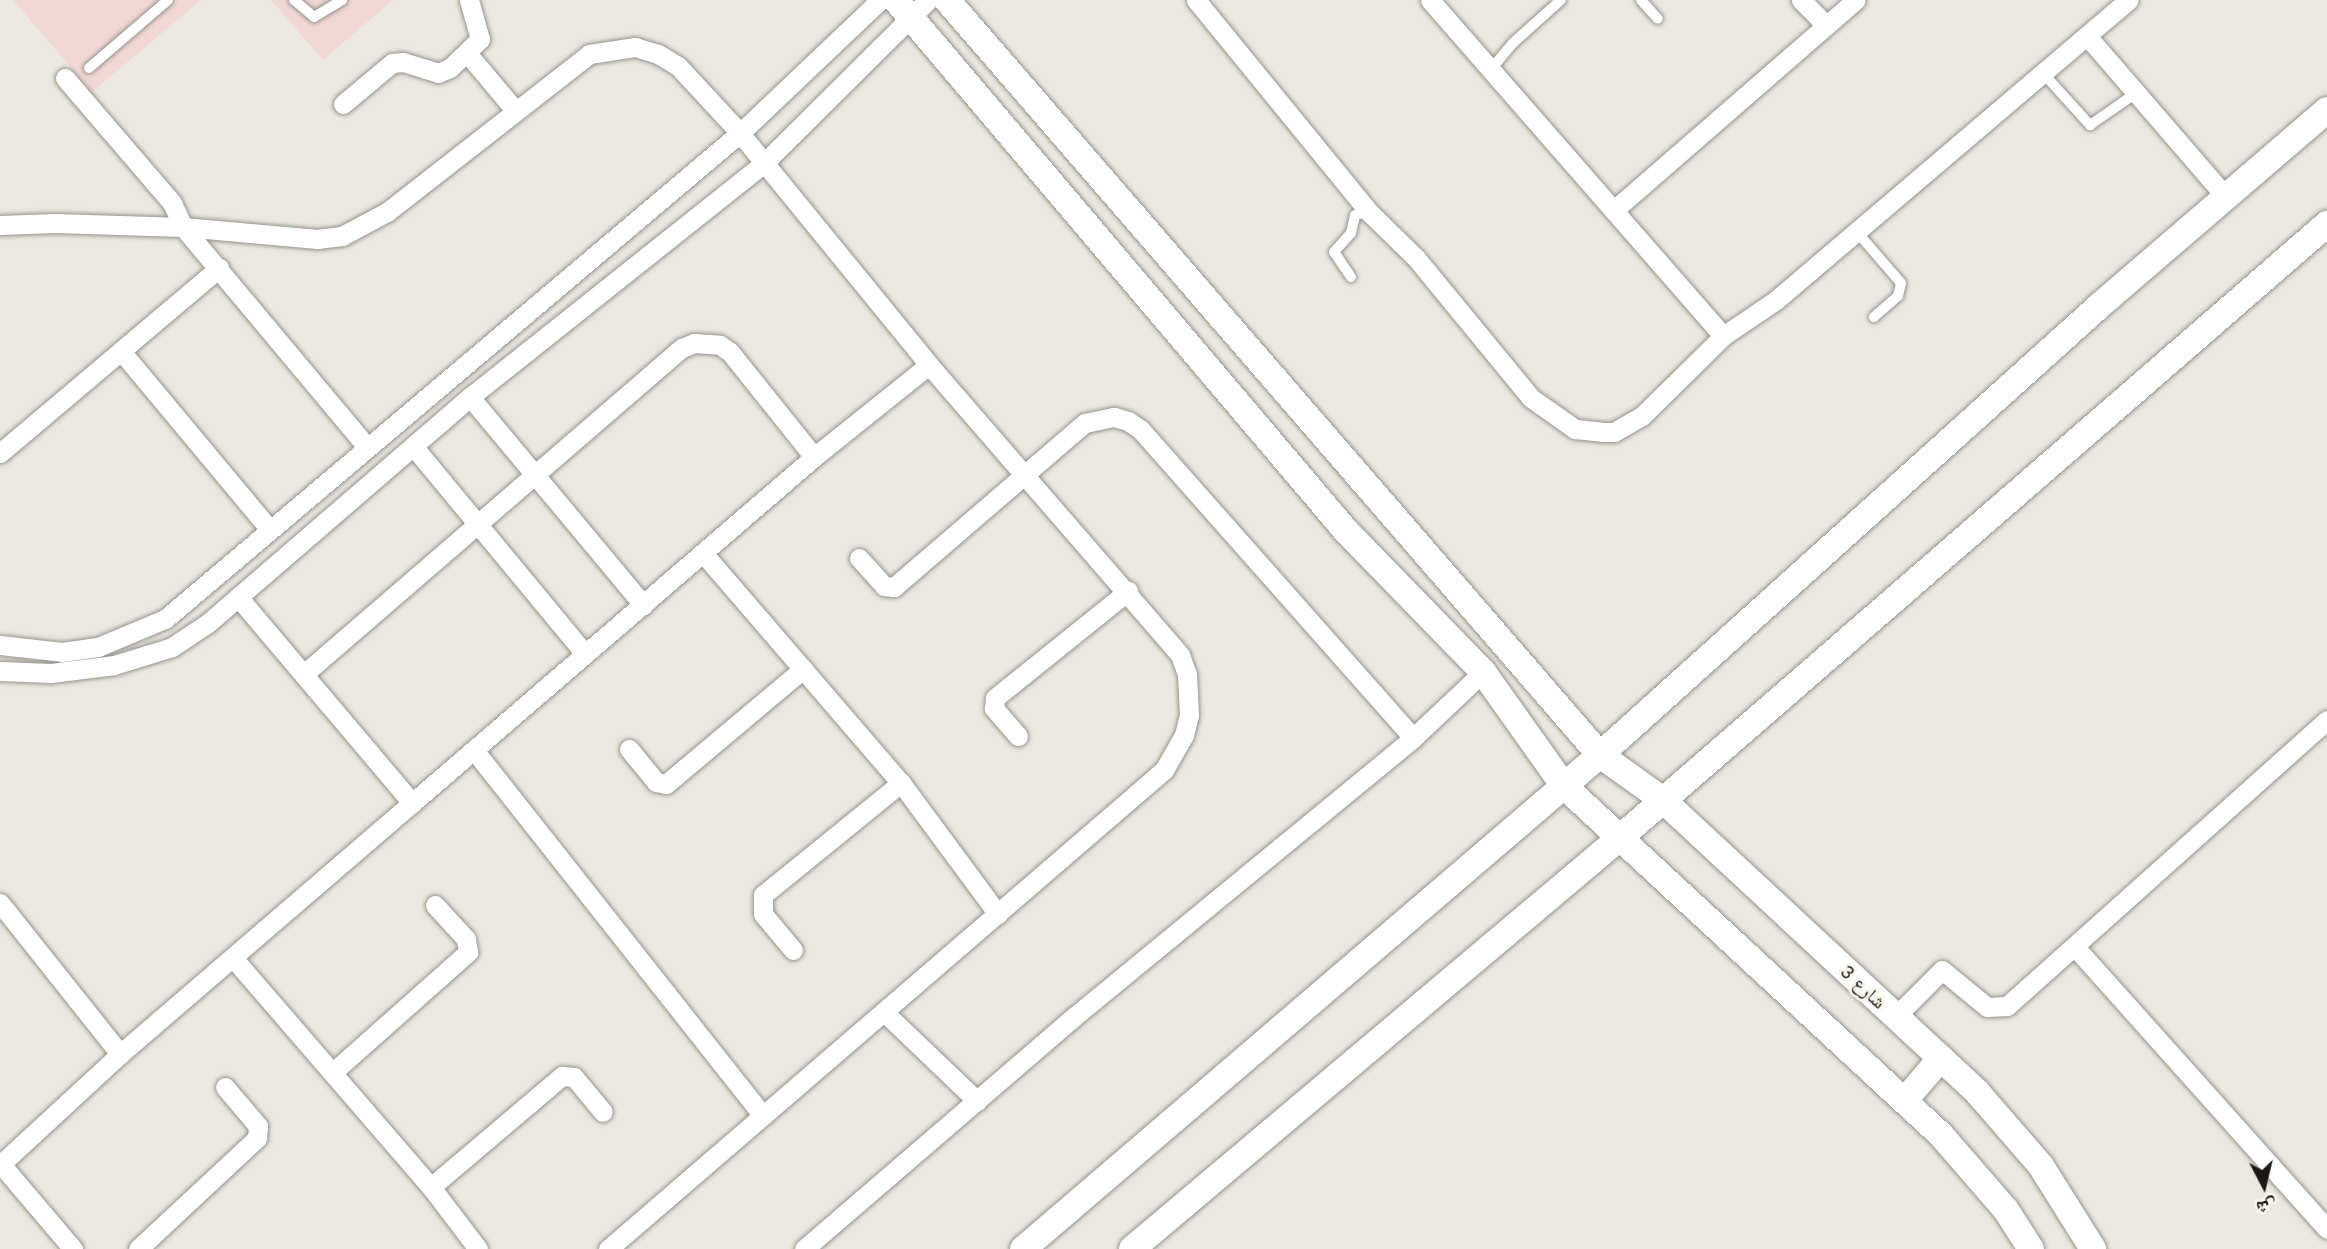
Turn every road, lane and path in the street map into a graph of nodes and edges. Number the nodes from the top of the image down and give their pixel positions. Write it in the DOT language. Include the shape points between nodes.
graph roads {
  1 [pos="168,0"];
  2 [pos="294,0"];
  3 [pos="342,0"];
  4 [pos="469,0"];
  5 [pos="880,0"];
  6 [pos="929,0"];
  7 [pos="947,0"];
  8 [pos="1430,0"];
  9 [pos="1561,0"];
  10 [pos="1641,0"];
  11 [pos="1801,0"];
  12 [pos="1856,0"];
  13 [pos="2129,0"];
  14 [pos="1199,1"];
  15 [pos="902,9"];
  16 [pos="1658,19"];
  17 [pos="1826,25"];
  18 [pos="2087,36"];
  19 [pos="467,53"];
  20 [pos="89,68"];
  21 [pos="1492,68"];
  22 [pos="2041,72"];
  23 [pos="65,78"];
  24 [pos="2136,93"];
  25 [pos="343,104"];
  26 [pos="514,109"];
  27 [pos="2327,110"];
  28 [pos="740,132"];
  29 [pos="765,162"];
  30 [pos="2226,197"];
  31 [pos="1614,210"];
  32 [pos="1370,212"];
  33 [pos="2327,224"];
  34 [pos="0,225"];
  35 [pos="183,227"];
  36 [pos="1857,232"];
  37 [pos="219,268"];
  38 [pos="1351,277"];
  39 [pos="1874,317"];
  40 [pos="1723,337"];
  41 [pos="121,351"];
  42 [pos="929,365"];
  43 [pos="470,397"];
  44 [pos="413,446"];
  45 [pos="367,447"];
  46 [pos="0,453"];
  47 [pos="814,457"];
  48 [pos="1024,472"];
  49 [pos="535,476"];
  50 [pos="478,524"];
  51 [pos="271,530"];
  52 [pos="703,553"];
  53 [pos="859,558"];
  54 [pos="1128,591"];
  55 [pos="238,597"];
  56 [pos="643,604"];
  57 [pos="0,645"];
  58 [pos="585,654"];
  59 [pos="803,668"];
  60 [pos="0,671"];
  61 [pos="1483,672"];
  62 [pos="305,673"];
  63 [pos="2325,727"];
  64 [pos="1018,736"];
  65 [pos="1412,738"];
  66 [pos="629,749"];
  67 [pos="474,750"];
  68 [pos="1600,755"];
  69 [pos="901,783"];
  70 [pos="1564,786"];
  71 [pos="1663,800"];
  72 [pos="412,803"];
  73 [pos="1622,836"];
  74 [pos="0,903"];
  75 [pos="435,905"];
  76 [pos="999,914"];
  77 [pos="2075,947"];
  78 [pos="793,950"];
  79 [pos="234,959"];
  80 [pos="884,1012"];
  81 [pos="1895,1017"];
  82 [pos="120,1054"];
  83 [pos="1941,1058"];
  84 [pos="332,1072"];
  85 [pos="225,1087"];
  86 [pos="1905,1100"];
  87 [pos="977,1101"];
  88 [pos="603,1112"];
  89 [pos="763,1116"];
  90 [pos="0,1163"];
  91 [pos="431,1186"];
  92 [pos="2327,1229"];
  93 [pos="73,1249"];
  94 [pos="138,1249"];
  95 [pos="478,1249"];
  96 [pos="608,1249"];
  97 [pos="804,1249"];
  98 [pos="1023,1249"];
  99 [pos="1132,1249"];
  100 [pos="2031,1249"];
  101 [pos="2093,1249"];
  1 -- 20 [label="lane"];
  2 -- 3 [label="lane" via="314,17"];
  4 -- 19 [label="street" via="480,39"];
  5 -- 28 [label="street"];
  6 -- 15 [label="street"];
  7 -- 68 [label="street, شارع 3"];
  8 -- 21 [label="street"];
  9 -- 21 [label="lane"];
  10 -- 16 [label="lane"];
  11 -- 17 [label="street"];
  12 -- 17 [label="street"];
  13 -- 18 [label="street"];
  14 -- 32 [label="street"];
  15 -- 29 [label="street"];
  15 -- 61 [label="street" via="1346,531"];
  17 -- 31 [label="street"];
  18 -- 22 [label="street"];
  18 -- 24 [label="street"];
  19 -- 25 [label="street" via="442,72 391,63"];
  19 -- 26 [label="street"];
  21 -- 31 [label="street"];
  22 -- 24 [label="lane" via="2090,125"];
  22 -- 36 [label="street" via="1952,153 1861,223"];
  23 -- 35 [label="street" via="172,203"];
  24 -- 30 [label="street"];
  26 -- 28 [label="street" via="589,54 635,47 678,66"];
  26 -- 35 [label="street" via="387,212 342,236 317,239"];
  27 -- 30 [label="street"];
  28 -- 29 [label="street"];
  28 -- 45 [label="street"];
  29 -- 42 [label="street"];
  29 -- 43 [label="street"];
  30 -- 68 [label="street"];
  31 -- 40 [label="street"];
  32 -- 38 [label="lane" via="1354,215 1351,233 1334,252"];
  32 -- 40 [label="street" via="1416,258 1531,398 1575,429 1614,432 1627,426"];
  33 -- 71 [label="street"];
  34 -- 35 [label="street"];
  35 -- 37 [label="street"];
  36 -- 39 [label="lane" via="1902,286 1898,296"];
  36 -- 40 [label="street"];
  37 -- 41 [label="street"];
  37 -- 45 [label="street"];
  41 -- 46 [label="street"];
  41 -- 51 [label="street"];
  42 -- 47 [label="street"];
  42 -- 48 [label="street"];
  43 -- 44 [label="street"];
  43 -- 49 [label="street"];
  44 -- 50 [label="street"];
  44 -- 55 [label="street"];
  45 -- 51 [label="street"];
  47 -- 49 [label="street" via="730,352 720,345 694,343"];
  47 -- 52 [label="street"];
  48 -- 53 [label="street" via="894,587 884,586"];
  48 -- 54 [label="street"];
  48 -- 65 [label="street" via="1085,423 1114,417 1140,429"];
  49 -- 50 [label="street"];
  49 -- 56 [label="street"];
  50 -- 58 [label="street"];
  50 -- 62 [label="street"];
  51 -- 57 [label="street" via="165,618 133,636 62,652"];
  52 -- 56 [label="street"];
  52 -- 59 [label="street"];
  54 -- 64 [label="street" via="995,698 994,708"];
  54 -- 76 [label="street" via="1180,655 1190,695 1184,735 1164,770"];
  55 -- 60 [label="street" via="172,647 114,665 51,673"];
  55 -- 62 [label="street"];
  56 -- 58 [label="street"];
  58 -- 67 [label="street"];
  59 -- 66 [label="street" via="666,784 656,782"];
  59 -- 69 [label="street"];
  61 -- 65 [label="street"];
  61 -- 70 [label="street"];
  62 -- 72 [label="street"];
  63 -- 77 [label="street"];
  65 -- 87 [label="street"];
  67 -- 72 [label="street"];
  67 -- 89 [label="street"];
  68 -- 70 [label="street"];
  68 -- 71 [label="street, شارع 3"];
  69 -- 76 [label="street"];
  69 -- 78 [label="street" via="763,895 763,914"];
  70 -- 73 [label="street"];
  70 -- 98 [label="street"];
  71 -- 73 [label="street"];
  71 -- 81 [label="street, شارع 3"];
  72 -- 79 [label="street"];
  73 -- 86 [label="street"];
  73 -- 99 [label="street"];
  74 -- 82 [label="street"];
  75 -- 84 [label="street" via="466,939 468,952"];
  76 -- 80 [label="street"];
  77 -- 81 [label="street" via="1997,1010 1942,970"];
  77 -- 92 [label="street"];
  79 -- 82 [label="street"];
  79 -- 84 [label="street"];
  80 -- 87 [label="street"];
  80 -- 89 [label="street"];
  81 -- 83 [label="street, شارع 3"];
  82 -- 90 [label="street"];
  83 -- 86 [label="street"];
  83 -- 101 [label="street, شارع 3" via="2018,1138"];
  84 -- 91 [label="street"];
  85 -- 94 [label="street" via="258,1126 257,1138"];
  86 -- 100 [label="street" via="1975,1171"];
  87 -- 97 [label="street"];
  88 -- 91 [label="street" via="574,1077 562,1076"];
  89 -- 96 [label="street"];
  90 -- 93 [label="street"];
  91 -- 95 [label="street"];
}
